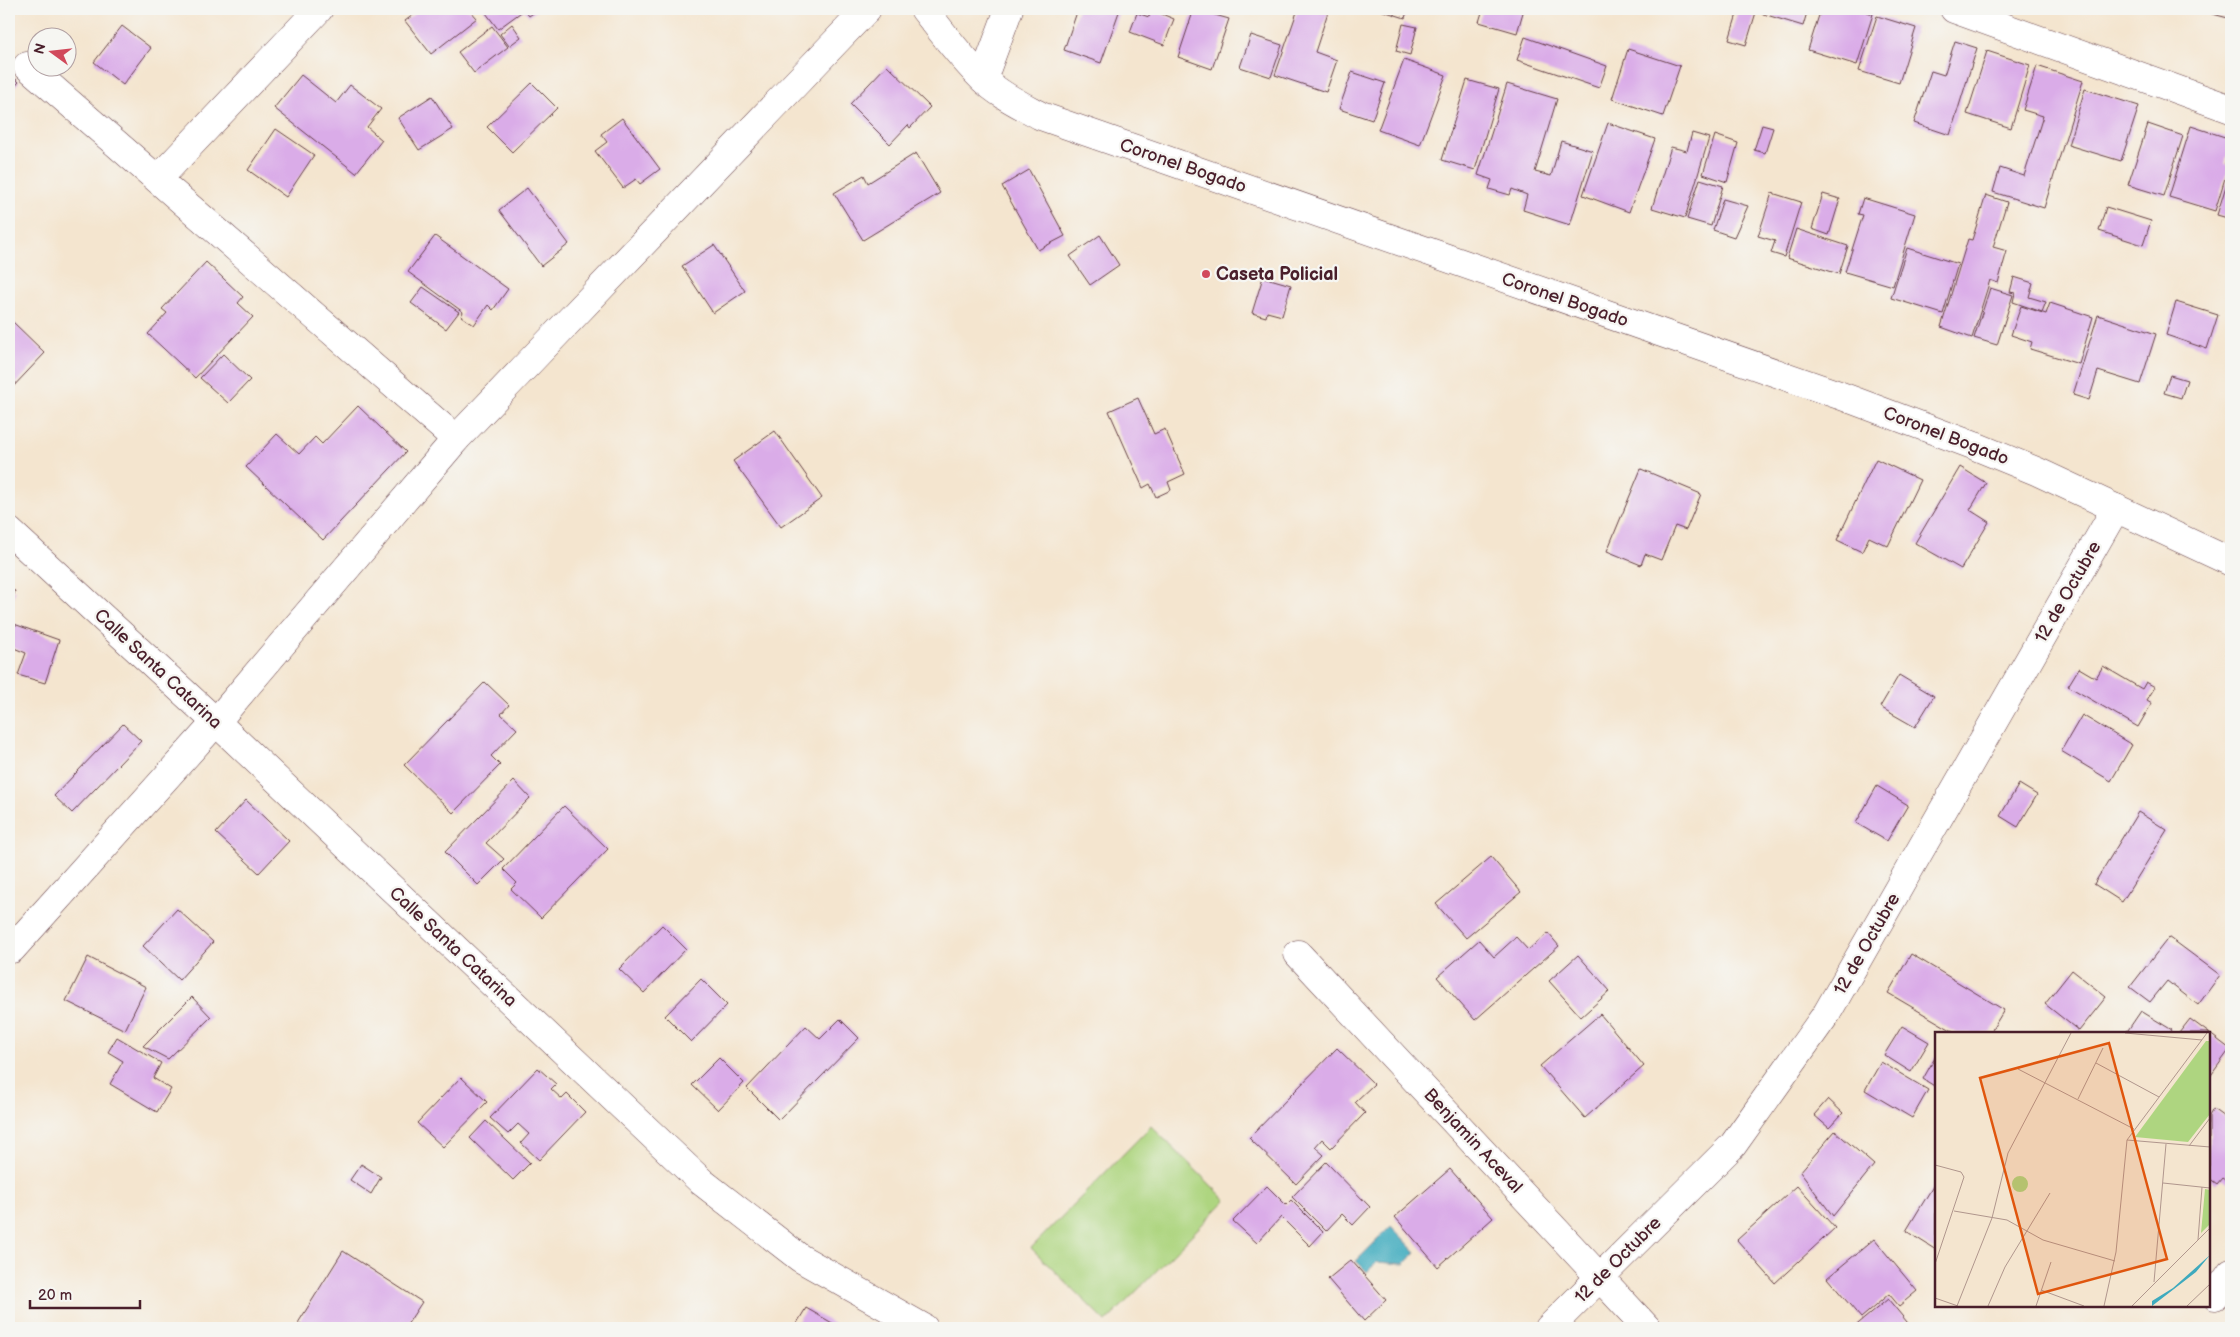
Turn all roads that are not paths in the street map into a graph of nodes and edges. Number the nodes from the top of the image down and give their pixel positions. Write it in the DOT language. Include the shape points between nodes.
graph roads {
  1 [pos="319,9"];
  2 [pos="867,9"];
  3 [pos="924,9"];
  4 [pos="1009,9"];
  5 [pos="1954,9"];
  6 [pos="27,66"];
  7 [pos="983,79"];
  8 [pos="2231,108"];
  9 [pos="158,180"];
  10 [pos="456,439"];
  11 [pos="2116,508"];
  12 [pos="9,531"];
  13 [pos="2231,562"];
  14 [pos="216,722"];
  15 [pos="12,949"];
  16 [pos="1298,954"];
  17 [pos="2231,1273"];
  18 [pos="1600,1278"];
  19 [pos="2218,1298"];
  20 [pos="924,1328"];
  21 [pos="1549,1328"];
  22 [pos="1647,1328"];
  1 -- 9 [label="street"];
  2 -- 10 [label="street"];
  3 -- 7 [label="street, Coronel Bogado"];
  4 -- 7 [label="street"];
  5 -- 8 [label="street"];
  6 -- 9 [label="street"];
  7 -- 11 [label="street, Coronel Bogado" via="1041,116 1839,395 1976,446"];
  9 -- 10 [label="street"];
  10 -- 14 [label="street"];
  11 -- 13 [label="street, Coronel Bogado"];
  11 -- 18 [label="street, 12 de Octubre" via="1827,1013 1733,1145"];
  12 -- 14 [label="street, Calle Santa Catarina"];
  14 -- 15 [label="street"];
  14 -- 20 [label="street, Calle Santa Catarina" via="702,1182 800,1258"];
  16 -- 18 [label="street, Benjamin Aceval"];
  17 -- 19 [label="street"];
  18 -- 21 [label="street, 12 de Octubre"];
  18 -- 22 [label="street, Benjamin Aceval"];
}
